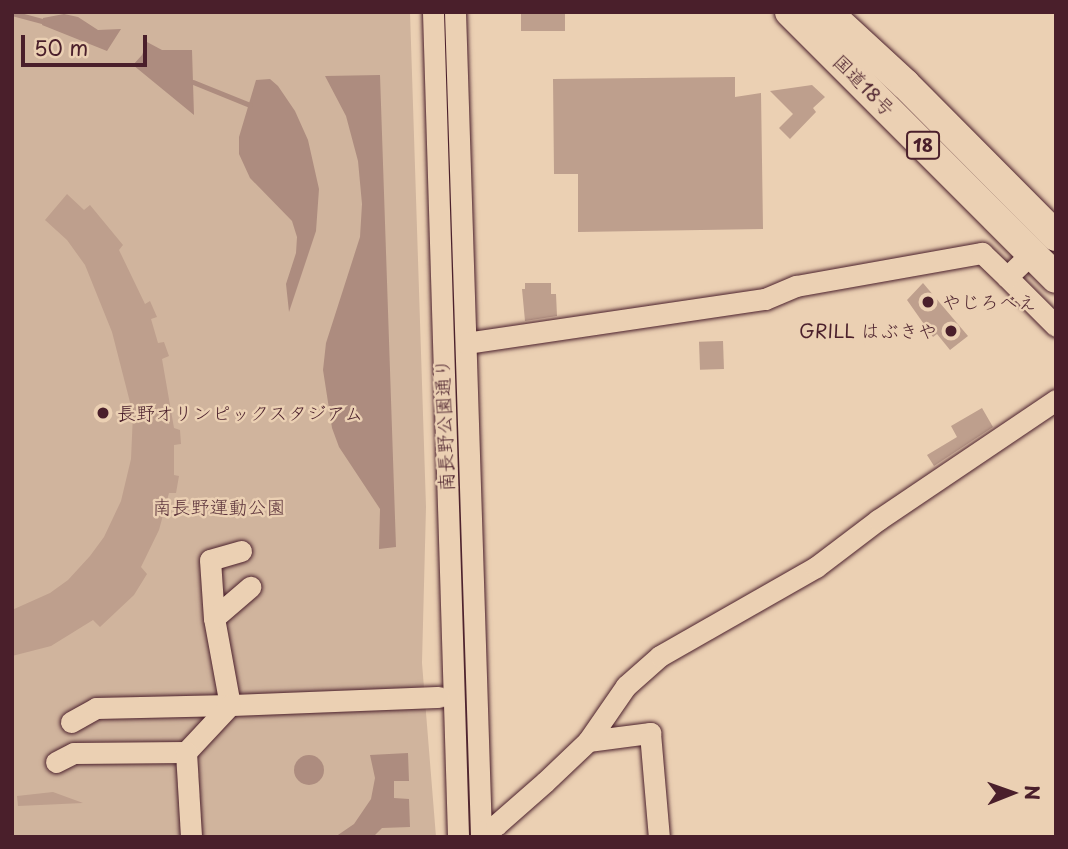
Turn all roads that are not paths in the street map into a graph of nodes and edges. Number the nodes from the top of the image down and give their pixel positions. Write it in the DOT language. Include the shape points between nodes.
graph roads {
  1 [pos="432,12"];
  2 [pos="455,12"];
  3 [pos="790,12"];
  4 [pos="827,12"];
  5 [pos="1054,232"];
  6 [pos="1031,254"];
  7 [pos="1007,277"];
  8 [pos="1056,278"];
  9 [pos="1056,326"];
  10 [pos="466,343"];
  11 [pos="1056,400"];
  12 [pos="241,551"];
  13 [pos="250,587"];
  14 [pos="214,618"];
  15 [pos="439,697"];
  16 [pos="230,705"];
  17 [pos="71,722"];
  18 [pos="587,741"];
  19 [pos="186,752"];
  20 [pos="56,762"];
  21 [pos="481,834"];
  22 [pos="191,837"];
  23 [pos="458,837"];
  24 [pos="659,837"];
  1 -- 23 [label="street, 南長野公園通り"];
  2 -- 10 [label="street, 南長野公園通り"];
  3 -- 6 [label="highway, 国道18号 / 18"];
  4 -- 5 [label="highway, 国道18号 / 18"];
  6 -- 7 [label="street"];
  6 -- 8 [label="highway, 国道18号 / 18"];
  7 -- 9 [label="street"];
  7 -- 10 [label="street" via="982,253 796,286 765,299"];
  10 -- 21 [label="street, 南長野公園通り"];
  11 -- 18 [label="street" via="816,567 660,656 626,686"];
  12 -- 14 [label="street" via="210,560"];
  13 -- 14 [label="street"];
  14 -- 16 [label="street"];
  15 -- 16 [label="street"];
  16 -- 17 [label="street" via="96,708"];
  16 -- 19 [label="street"];
  18 -- 21 [label="street"];
  18 -- 24 [label="street" via="650,733"];
  19 -- 20 [label="street" via="74,753"];
  19 -- 22 [label="street"];
}
